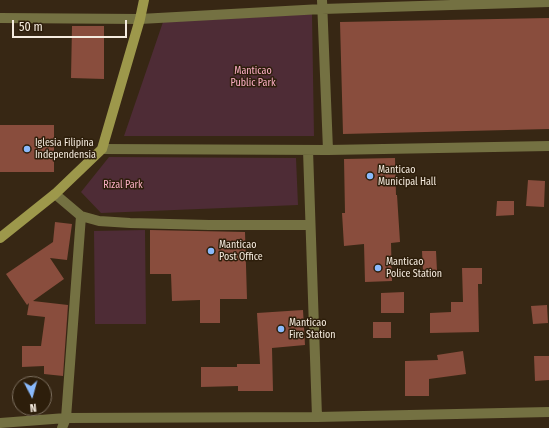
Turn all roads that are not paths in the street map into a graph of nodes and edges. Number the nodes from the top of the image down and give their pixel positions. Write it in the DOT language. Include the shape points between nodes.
graph roads {
  1 [pos="144,0"];
  2 [pos="549,2"];
  3 [pos="322,5"];
  4 [pos="0,18"];
  5 [pos="140,19"];
  6 [pos="549,146"];
  7 [pos="102,149"];
  8 [pos="308,150"];
  9 [pos="328,150"];
  10 [pos="55,194"];
  11 [pos="81,216"];
  12 [pos="310,225"];
  13 [pos="0,238"];
  14 [pos="549,412"];
  15 [pos="317,417"];
  16 [pos="66,418"];
  17 [pos="0,423"];
  18 [pos="62,428"];
  1 -- 5 [label="street"];
  2 -- 3 [label="street"];
  3 -- 5 [label="street"];
  3 -- 9 [label="street"];
  4 -- 5 [label="street"];
  5 -- 7 [label="street"];
  6 -- 9 [label="street"];
  7 -- 8 [label="street"];
  7 -- 10 [label="street"];
  8 -- 9 [label="street"];
  8 -- 12 [label="street"];
  10 -- 11 [label="street"];
  10 -- 13 [label="street"];
  11 -- 12 [label="street" via="99,221 130,223"];
  11 -- 16 [label="street"];
  12 -- 15 [label="street"];
  14 -- 15 [label="street"];
  15 -- 16 [label="street"];
  16 -- 17 [label="street"];
  16 -- 18 [label="street"];
}
